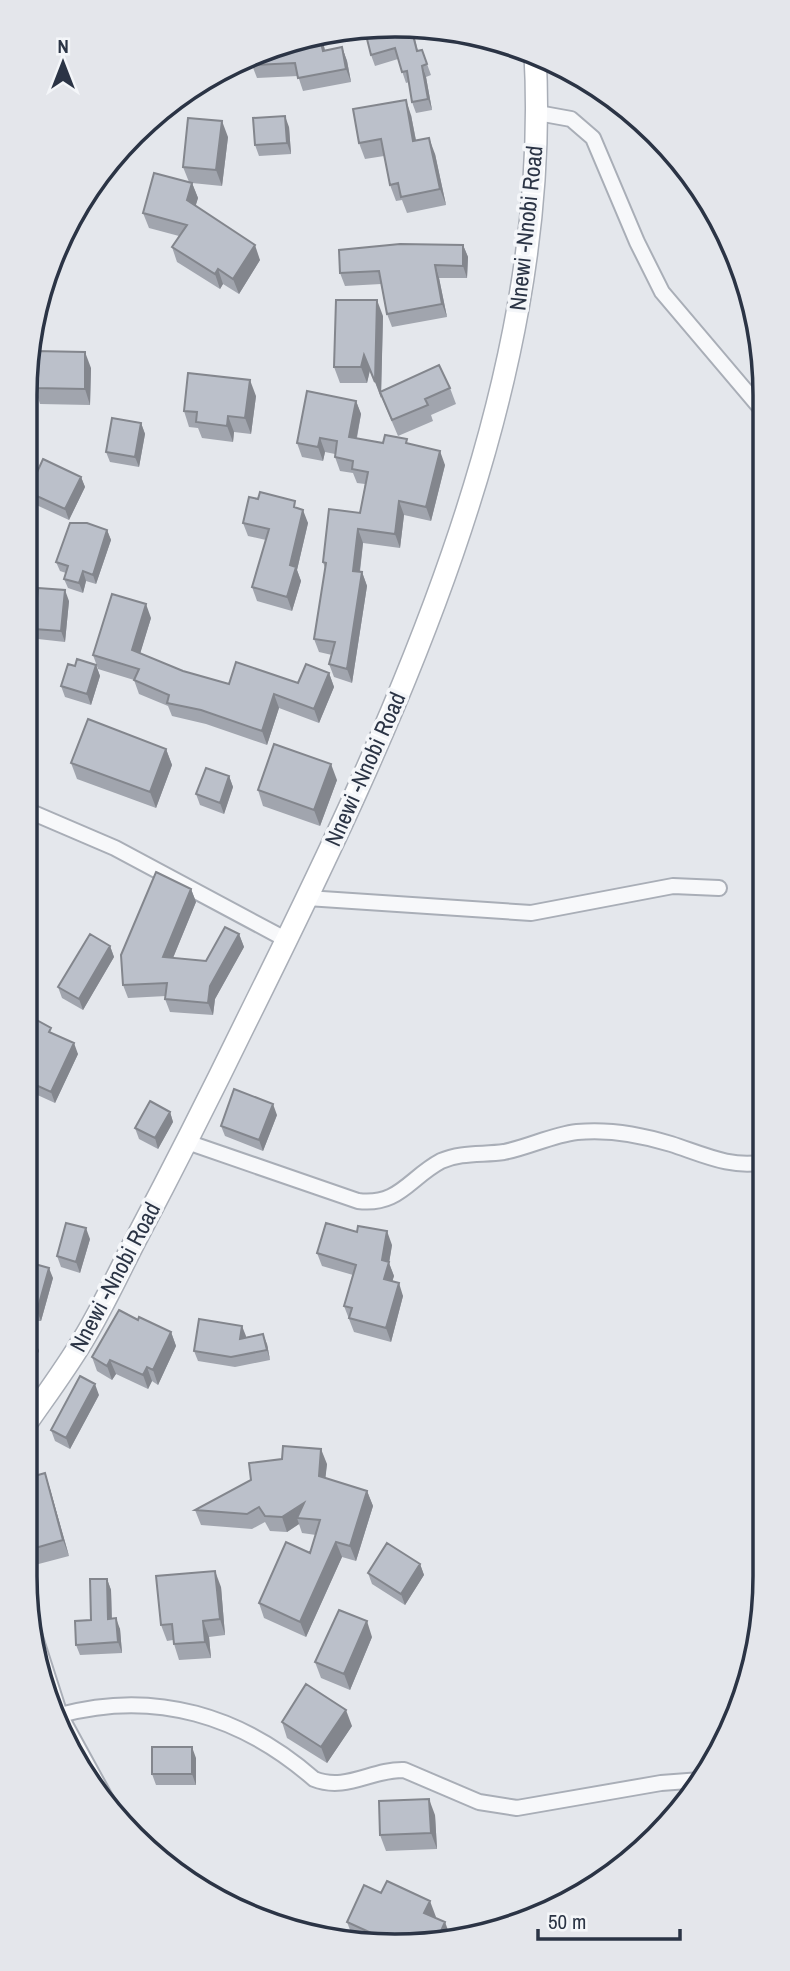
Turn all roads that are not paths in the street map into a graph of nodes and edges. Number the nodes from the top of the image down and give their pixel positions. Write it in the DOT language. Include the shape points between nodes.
graph roads {
  1 [pos="536,66"];
  2 [pos="538,113"];
  3 [pos="753,399"];
  4 [pos="37,815"];
  5 [pos="719,888"];
  6 [pos="307,898"];
  7 [pos="287,940"];
  8 [pos="187,1142"];
  9 [pos="753,1163"];
  10 [pos="37,1408"];
  11 [pos="64,1714"];
  12 [pos="689,1780"];
  1 -- 2 [label="main road, Nnewi -Nnobi Road"];
  2 -- 3 [label="street" via="571,119 593,138 662,292"];
  2 -- 6 [label="main road, Nnewi -Nnobi Road" via="529,224 510,353 466,510 400,694"];
  4 -- 7 [label="street" via="115,848"];
  5 -- 6 [label="street" via="673,886 530,913"];
  6 -- 7 [label="main road, Nnewi -Nnobi Road"];
  7 -- 8 [label="main road, Nnewi -Nnobi Road"];
  8 -- 9 [label="street" via="358,1201 376,1203 400,1194 442,1161 503,1152 577,1132 606,1131 741,1165"];
  8 -- 10 [label="main road, Nnewi -Nnobi Road" via="83,1340"];
  11 -- 12 [label="street" via="129,1705 213,1717 257,1735 324,1783 337,1785 404,1770 496,1806 517,1808"];
}
